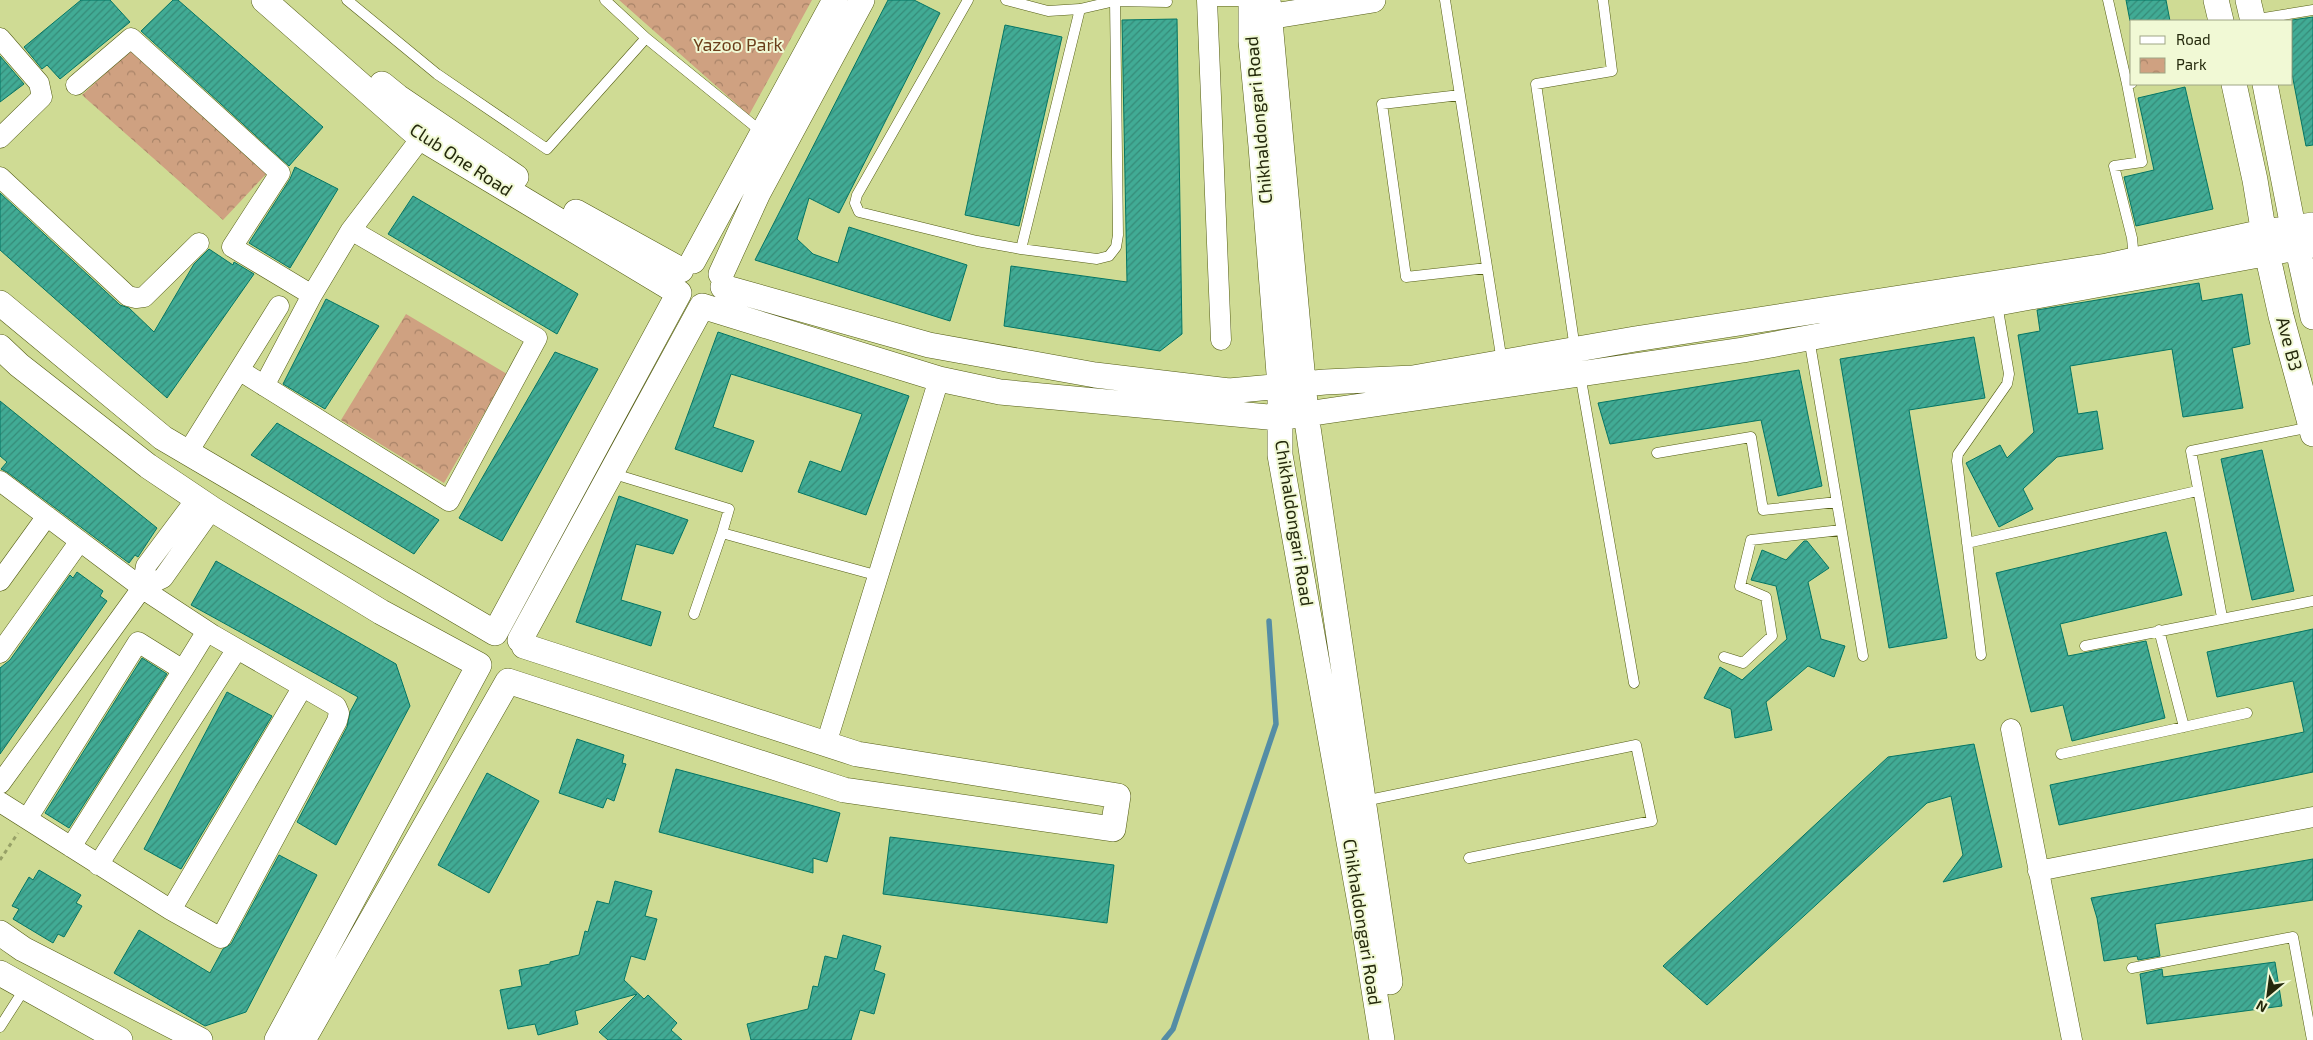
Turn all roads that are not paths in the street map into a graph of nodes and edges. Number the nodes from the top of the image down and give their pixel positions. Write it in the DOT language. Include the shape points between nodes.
graph roads {
  1 [pos="264,0"];
  2 [pos="286,0"];
  3 [pos="347,0"];
  4 [pos="605,0"];
  5 [pos="835,0"];
  6 [pos="862,0"];
  7 [pos="968,0"];
  8 [pos="1006,0"];
  9 [pos="1373,0"];
  10 [pos="1445,0"];
  11 [pos="1603,0"];
  12 [pos="2108,0"];
  13 [pos="2216,0"];
  14 [pos="1115,1"];
  15 [pos="1207,1"];
  16 [pos="1167,2"];
  17 [pos="1259,4"];
  18 [pos="1080,9"];
  19 [pos="2313,10"];
  20 [pos="2251,14"];
  21 [pos="2221,20"];
  22 [pos="0,38"];
  23 [pos="646,38"];
  24 [pos="2129,83"];
  25 [pos="76,85"];
  26 [pos="2234,85"];
  27 [pos="2265,85"];
  28 [pos="1460,95"];
  29 [pos="763,133"];
  30 [pos="0,138"];
  31 [pos="421,138"];
  32 [pos="0,177"];
  33 [pos="351,230"];
  34 [pos="2304,236"];
  35 [pos="199,243"];
  36 [pos="2265,243"];
  37 [pos="1021,249"];
  38 [pos="2134,261"];
  39 [pos="1487,268"];
  40 [pos="684,275"];
  41 [pos="722,280"];
  42 [pos="312,296"];
  43 [pos="0,303"];
  44 [pos="1996,304"];
  45 [pos="280,306"];
  46 [pos="702,306"];
  47 [pos="2313,317"];
  48 [pos="1809,338"];
  49 [pos="1221,340"];
  50 [pos="0,347"];
  51 [pos="1576,350"];
  52 [pos="1502,362"];
  53 [pos="239,370"];
  54 [pos="1580,374"];
  55 [pos="938,379"];
  56 [pos="1304,384"];
  57 [pos="264,386"];
  58 [pos="1280,386"];
  59 [pos="1306,414"];
  60 [pos="1279,418"];
  61 [pos="2312,431"];
  62 [pos="188,452"];
  63 [pos="1657,453"];
  64 [pos="611,473"];
  65 [pos="0,481"];
  66 [pos="2197,491"];
  67 [pos="1837,502"];
  68 [pos="205,503"];
  69 [pos="47,516"];
  70 [pos="1841,530"];
  71 [pos="722,533"];
  72 [pos="80,541"];
  73 [pos="1967,543"];
  74 [pos="879,576"];
  75 [pos="0,581"];
  76 [pos="142,588"];
  77 [pos="2313,601"];
  78 [pos="694,614"];
  79 [pos="2222,617"];
  80 [pos="2159,630"];
  81 [pos="207,631"];
  82 [pos="495,633"];
  83 [pos="522,643"];
  84 [pos="2085,646"];
  85 [pos="237,649"];
  86 [pos="0,653"];
  87 [pos="1981,655"];
  88 [pos="1863,656"];
  89 [pos="1724,657"];
  90 [pos="479,665"];
  91 [pos="183,670"];
  92 [pos="508,681"];
  93 [pos="1634,682"];
  94 [pos="302,688"];
  95 [pos="2247,713"];
  96 [pos="2184,727"];
  97 [pos="2011,729"];
  98 [pos="826,744"];
  99 [pos="2061,754"];
  100 [pos="0,784"];
  101 [pos="1364,801"];
  102 [pos="0,802"];
  103 [pos="2313,817"];
  104 [pos="27,819"];
  105 [pos="71,847"];
  106 [pos="1469,858"];
  107 [pos="98,865"];
  108 [pos="2038,871"];
  109 [pos="171,910"];
  110 [pos="0,933"];
  111 [pos="23,949"];
  112 [pos="2132,968"];
  113 [pos="7,978"];
  114 [pos="0,1027"];
  115 [pos="120,1040"];
  116 [pos="200,1040"];
  117 [pos="277,1040"];
  118 [pos="303,1040"];
  119 [pos="1382,1040"];
  120 [pos="1398,1040"];
  121 [pos="2072,1040"];
  122 [pos="2312,1040"];
  1 -- 31 [label="street, Club One Road"];
  2 -- 40 [label="street, Club One Road" via="398,97 536,191"];
  3 -- 23 [label="lane" via="437,74 547,149"];
  4 -- 23 [label="lane"];
  5 -- 29 [label="street"];
  6 -- 41 [label="street" via="762,184"];
  7 -- 37 [label="lane" via="855,203 860,212"];
  8 -- 18 [label="lane" via="1048,11"];
  9 -- 17 [label="street"];
  10 -- 28 [label="lane"];
  11 -- 51 [label="lane" via="1612,71 1536,84"];
  12 -- 24 [label="lane"];
  13 -- 21 [label="street"];
  14 -- 16 [label="lane"];
  14 -- 18 [label="lane"];
  14 -- 37 [label="lane" via="1116,247 1109,256 1097,258"];
  15 -- 17 [label="lane"];
  15 -- 49 [label="street"];
  17 -- 56 [label="street, Chikhaldongari Road"];
  17 -- 58 [label="street, Chikhaldongari Road" via="1250,41 1262,146"];
  18 -- 37 [label="lane"];
  19 -- 20 [label="lane"];
  22 -- 30 [label="street" via="39,83 42,97"];
  23 -- 29 [label="lane"];
  24 -- 38 [label="lane" via="2142,162 2114,166 2132,238"];
  25 -- 42 [label="street" via="131,38 280,173 232,248"];
  26 -- 36 [label="street, Ave B3"];
  27 -- 34 [label="street, Ave B3"];
  28 -- 39 [label="lane"];
  28 -- 39 [label="lane" via="1382,104 1406,277"];
  29 -- 40 [label="street"];
  31 -- 33 [label="street"];
  31 -- 40 [label="street, Club One Road"];
  32 -- 35 [label="street" via="128,296 144,297"];
  33 -- 42 [label="street"];
  33 -- 57 [label="street" via="537,338 449,501"];
  34 -- 36 [label="street"];
  34 -- 47 [label="street, Ave B3"];
  36 -- 38 [label="street, Club One Road"];
  36 -- 44 [label="street, Club One Road"];
  36 -- 61 [label="street, Ave B3"];
  38 -- 51 [label="street, Club One Road"];
  39 -- 52 [label="lane"];
  40 -- 41 [label="street, Club One Road" via="709,263"];
  40 -- 46 [label="street, Club One Road" via="688,303"];
  40 -- 82 [label="street"];
  41 -- 46 [label="street" via="718,298"];
  41 -- 58 [label="street, Club One Road" via="929,345 1095,375 1229,391"];
  42 -- 57 [label="street"];
  43 -- 62 [label="street" via="163,438"];
  44 -- 48 [label="street, Club One Road"];
  44 -- 73 [label="lane" via="2009,374 2003,394 1958,454"];
  45 -- 53 [label="street"];
  46 -- 55 [label="street, Club One Road"];
  46 -- 64 [label="street"];
  48 -- 54 [label="street, Club One Road"];
  48 -- 67 [label="lane"];
  50 -- 68 [label="street" via="18,365 148,466"];
  51 -- 52 [label="street, Club One Road"];
  52 -- 56 [label="street, Club One Road" via="1413,378"];
  53 -- 57 [label="street"];
  53 -- 62 [label="street"];
  54 -- 59 [label="street, Club One Road"];
  54 -- 93 [label="lane"];
  55 -- 60 [label="street, Club One Road" via="1000,392"];
  55 -- 74 [label="street"];
  56 -- 58 [label="street, Club One Road"];
  56 -- 59 [label="street, Chikhaldongari Road"];
  58 -- 60 [label="street, Chikhaldongari Road"];
  59 -- 60 [label="street, Club One Road"];
  59 -- 101 [label="street, Chikhaldongari Road"];
  60 -- 119 [label="street, Chikhaldongari Road" via="1280,455"];
  61 -- 66 [label="lane" via="2190,451"];
  62 -- 82 [label="street"];
  63 -- 67 [label="lane" via="1751,437 1763,510"];
  64 -- 71 [label="lane" via="729,510"];
  64 -- 83 [label="street"];
  65 -- 69 [label="street"];
  66 -- 73 [label="lane"];
  66 -- 79 [label="lane"];
  67 -- 70 [label="lane"];
  68 -- 76 [label="street" via="163,578"];
  68 -- 90 [label="street" via="381,612"];
  69 -- 72 [label="street"];
  69 -- 75 [label="street"];
  70 -- 88 [label="lane"];
  70 -- 89 [label="lane" via="1751,540 1740,586 1766,597 1772,636 1743,663"];
  71 -- 74 [label="lane"];
  71 -- 78 [label="lane"];
  72 -- 76 [label="street"];
  72 -- 86 [label="street"];
  73 -- 87 [label="lane"];
  74 -- 98 [label="street"];
  76 -- 81 [label="street"];
  76 -- 100 [label="street"];
  77 -- 79 [label="lane"];
  79 -- 80 [label="lane"];
  80 -- 84 [label="lane"];
  80 -- 96 [label="lane"];
  81 -- 85 [label="street"];
  81 -- 91 [label="street"];
  82 -- 83 [label="street" via="504,632"];
  82 -- 90 [label="street" via="478,650"];
  83 -- 92 [label="street" via="527,654 524,668"];
  83 -- 98 [label="street"];
  85 -- 94 [label="street"];
  85 -- 107 [label="street"];
  90 -- 92 [label="street" via="482,672 494,680"];
  90 -- 117 [label="street"];
  91 -- 104 [label="street" via="138,642"];
  91 -- 105 [label="street"];
  92 -- 98 [label="street" via="844,790 1113,829 1118,796 857,754"];
  92 -- 118 [label="street"];
  94 -- 109 [label="street"];
  94 -- 109 [label="street" via="336,706 339,713 337,721 221,938"];
  95 -- 96 [label="lane"];
  96 -- 99 [label="lane"];
  97 -- 108 [label="street"];
  101 -- 106 [label="lane" via="1636,745 1652,820"];
  101 -- 120 [label="street, Chikhaldongari Road"];
  102 -- 104 [label="street"];
  103 -- 108 [label="street"];
  104 -- 105 [label="street"];
  105 -- 107 [label="street"];
  107 -- 109 [label="street"];
  108 -- 121 [label="street"];
  110 -- 111 [label="street"];
  111 -- 113 [label="street"];
  111 -- 116 [label="street"];
  112 -- 122 [label="lane" via="2293,937"];
  113 -- 114 [label="lane"];
  113 -- 115 [label="street"];
}
